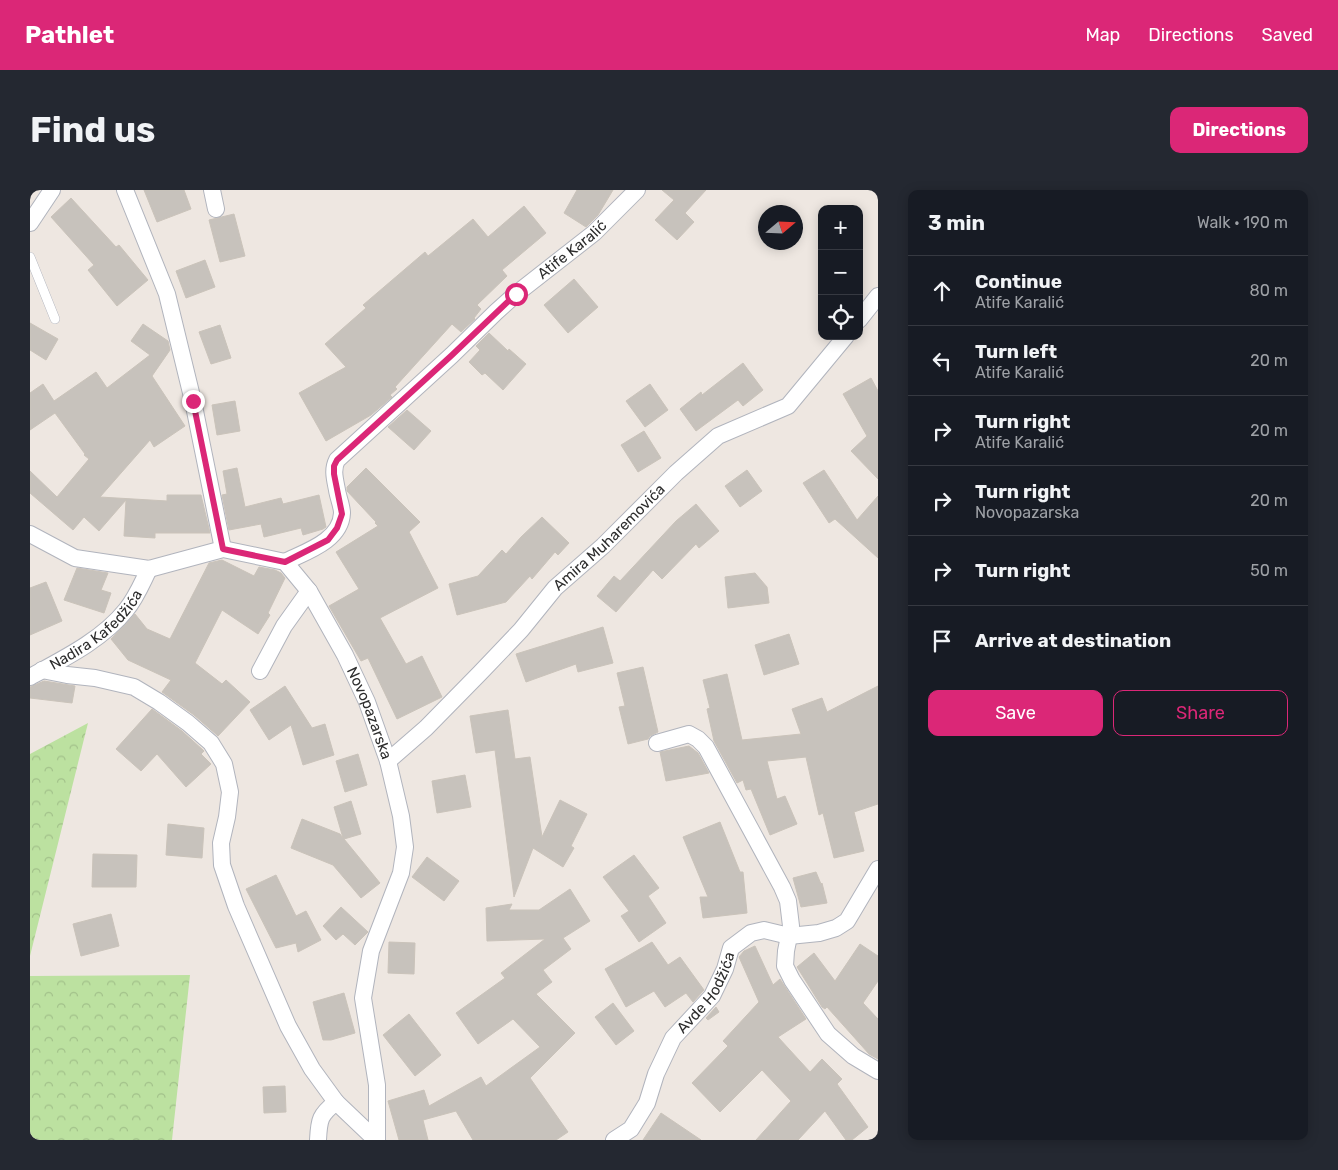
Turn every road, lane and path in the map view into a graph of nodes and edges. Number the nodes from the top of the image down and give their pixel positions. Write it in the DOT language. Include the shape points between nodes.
graph roads {
  1 [pos="52,190"];
  2 [pos="125,190"];
  3 [pos="212,190"];
  4 [pos="637,190"];
  5 [pos="216,209"];
  6 [pos="30,222"];
  7 [pos="30,257"];
  8 [pos="878,296"];
  9 [pos="863,315"];
  10 [pos="55,319"];
  11 [pos="843,340"];
  12 [pos="30,534"];
  13 [pos="223,549"];
  14 [pos="285,562"];
  15 [pos="149,569"];
  16 [pos="309,592"];
  17 [pos="260,671"];
  18 [pos="36,673"];
  19 [pos="657,743"];
  20 [pos="388,761"];
  21 [pos="878,869"];
  22 [pos="789,936"];
  23 [pos="878,1071"];
  24 [pos="336,1102"];
  25 [pos="318,1140"];
  26 [pos="614,1140"];
  1 -- 6 [label="street"];
  2 -- 13 [label="street" via="167,294"];
  3 -- 5 [label="street"];
  4 -- 14 [label="street, Atife Karalić" via="594,233 516,294 337,460 334,474 342,514 337,528 328,540"];
  7 -- 10 [label="lane"];
  8 -- 9 [label="street"];
  11 -- 20 [label="street, Amira Muharemovića" via="788,406 718,436 676,473 603,546 555,588 480,673"];
  12 -- 15 [label="street" via="75,558"];
  13 -- 14 [label="street"];
  13 -- 15 [label="street"];
  14 -- 16 [label="street, Novopazarska"];
  15 -- 18 [label="street, Nadira Kafedžića" via="126,611 112,624 90,642"];
  16 -- 17 [label="street" via="284,626"];
  16 -- 20 [label="street, Novopazarska" via="367,702"];
  18 -- 24 [label="street, Novopazarska" via="95,678 134,687 159,702 211,743 224,764 230,792 221,843 222,866 233,898 288,1026 312,1070"];
  19 -- 22 [label="street" via="689,734 706,747 782,887 788,901"];
  20 -- 24 [label="street, Novopazarska" via="405,847 401,873 372,951 363,998 377,1085 376,1140"];
  21 -- 22 [label="street, Avde Hodžića" via="847,920 836,928 819,933"];
  22 -- 23 [label="street" via="785,966 792,980 828,1034 853,1056"];
  22 -- 26 [label="street, Avde Hodžića" via="764,930 751,933 731,948 712,996 673,1038 647,1103 631,1129"];
  24 -- 25 [label="street" via="323,1112 318,1123"];
}
